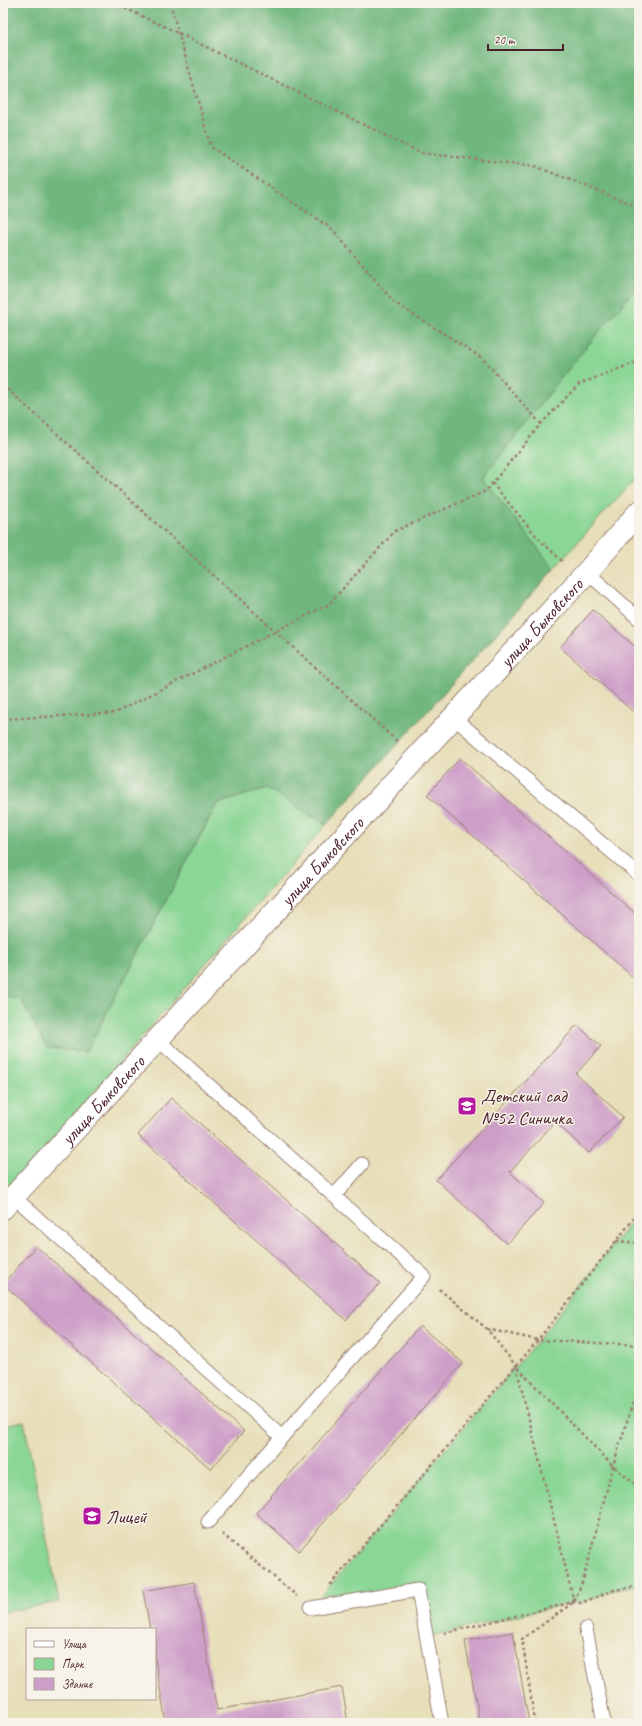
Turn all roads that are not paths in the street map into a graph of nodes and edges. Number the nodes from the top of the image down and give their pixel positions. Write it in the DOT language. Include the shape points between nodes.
graph roads {
  1 [pos="639,512"];
  2 [pos="583,576"];
  3 [pos="639,619"];
  4 [pos="453,717"];
  5 [pos="639,875"];
  6 [pos="158,1040"];
  7 [pos="362,1164"];
  8 [pos="334,1196"];
  9 [pos="8,1203"];
  10 [pos="282,1437"];
  11 [pos="208,1522"];
  12 [pos="311,1608"];
  13 [pos="586,1629"];
  14 [pos="442,1723"];
  15 [pos="604,1723"];
  1 -- 2 [label="street, улица Быковского"];
  2 -- 3 [label="lane"];
  2 -- 4 [label="street, улица Быковского"];
  4 -- 5 [label="lane"];
  4 -- 6 [label="street, улица Быковского"];
  6 -- 8 [label="lane"];
  6 -- 9 [label="street, улица Быковского"];
  7 -- 8 [label="lane"];
  8 -- 10 [label="lane" via="424,1276"];
  9 -- 10 [label="lane"];
  10 -- 11 [label="lane"];
  12 -- 14 [label="lane" via="418,1590"];
  13 -- 15 [label="lane"];
}
